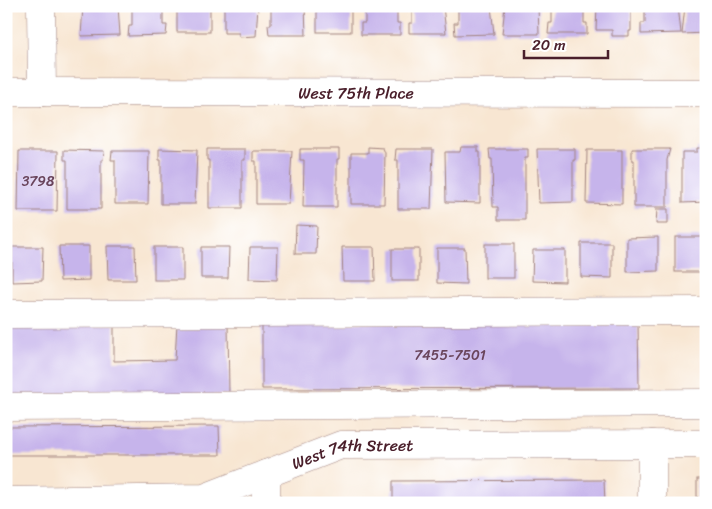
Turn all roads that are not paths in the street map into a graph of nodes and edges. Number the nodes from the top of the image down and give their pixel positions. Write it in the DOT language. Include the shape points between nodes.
graph roads {
  1 [pos="41,6"];
  2 [pos="6,92"];
  3 [pos="42,92"];
  4 [pos="706,93"];
  5 [pos="706,311"];
  6 [pos="6,314"];
  7 [pos="706,403"];
  8 [pos="6,407"];
  9 [pos="652,444"];
  10 [pos="706,444"];
  11 [pos="266,474"];
  12 [pos="6,501"];
  13 [pos="266,503"];
  14 [pos="652,503"];
  1 -- 3 [label="street"];
  2 -- 3 [label="street, West 75th Place"];
  3 -- 4 [label="street, West 75th Place"];
  5 -- 6 [label="street"];
  7 -- 8 [label="street"];
  9 -- 10 [label="street, West 74th Street"];
  9 -- 11 [label="street, West 74th Street" via="341,445"];
  9 -- 14 [label="street"];
  11 -- 12 [label="street, West 74th Street" via="204,498"];
  11 -- 13 [label="street"];
}
